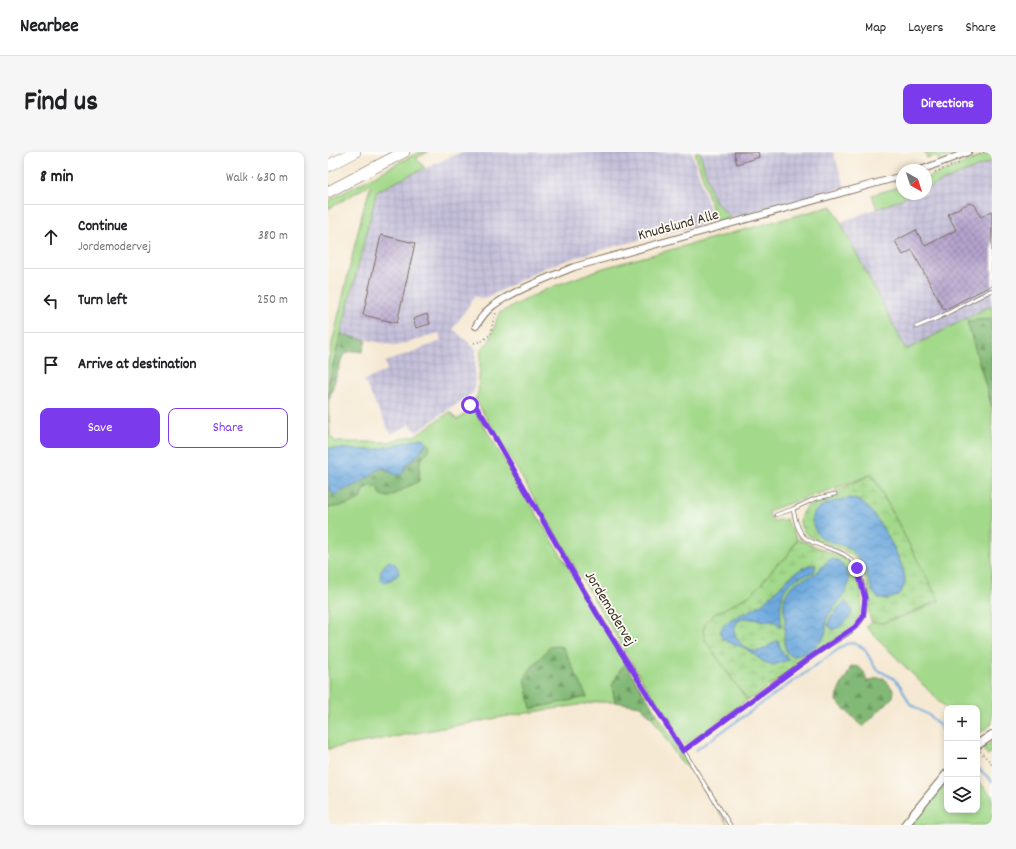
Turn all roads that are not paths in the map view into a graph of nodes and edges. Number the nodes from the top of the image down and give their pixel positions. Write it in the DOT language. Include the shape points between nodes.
graph roads {
  1 [pos="355,152"];
  2 [pos="404,152"];
  3 [pos="968,152"];
  4 [pos="328,166"];
  5 [pos="932,166"];
  6 [pos="896,178"];
  7 [pos="328,192"];
  8 [pos="992,290"];
  9 [pos="476,326"];
  10 [pos="916,327"];
  11 [pos="470,405"];
  12 [pos="835,494"];
  13 [pos="793,509"];
  14 [pos="776,515"];
  15 [pos="991,736"];
  16 [pos="980,743"];
  17 [pos="683,751"];
  18 [pos="945,777"];
  19 [pos="730,825"];
  20 [pos="905,825"];
  1 -- 4 [label="highway"];
  2 -- 7 [label="highway"];
  3 -- 5 [label="street"];
  6 -- 9 [label="street, Knudslund Alle" via="574,267 494,304"];
  8 -- 10 [label="lane"];
  11 -- 17 [label="lane, Jordemodervej" via="476,407 482,415 597,614"];
  12 -- 13 [label="lane" via="814,499"];
  13 -- 14 [label="lane"];
  13 -- 17 [label="lane" via="797,525 804,536 814,543 845,554 857,568 865,598 863,617 855,627"];
  15 -- 16 [label="street"];
  17 -- 19 [label="lane, Jordemodervej"];
  18 -- 20 [label="street"];
}
